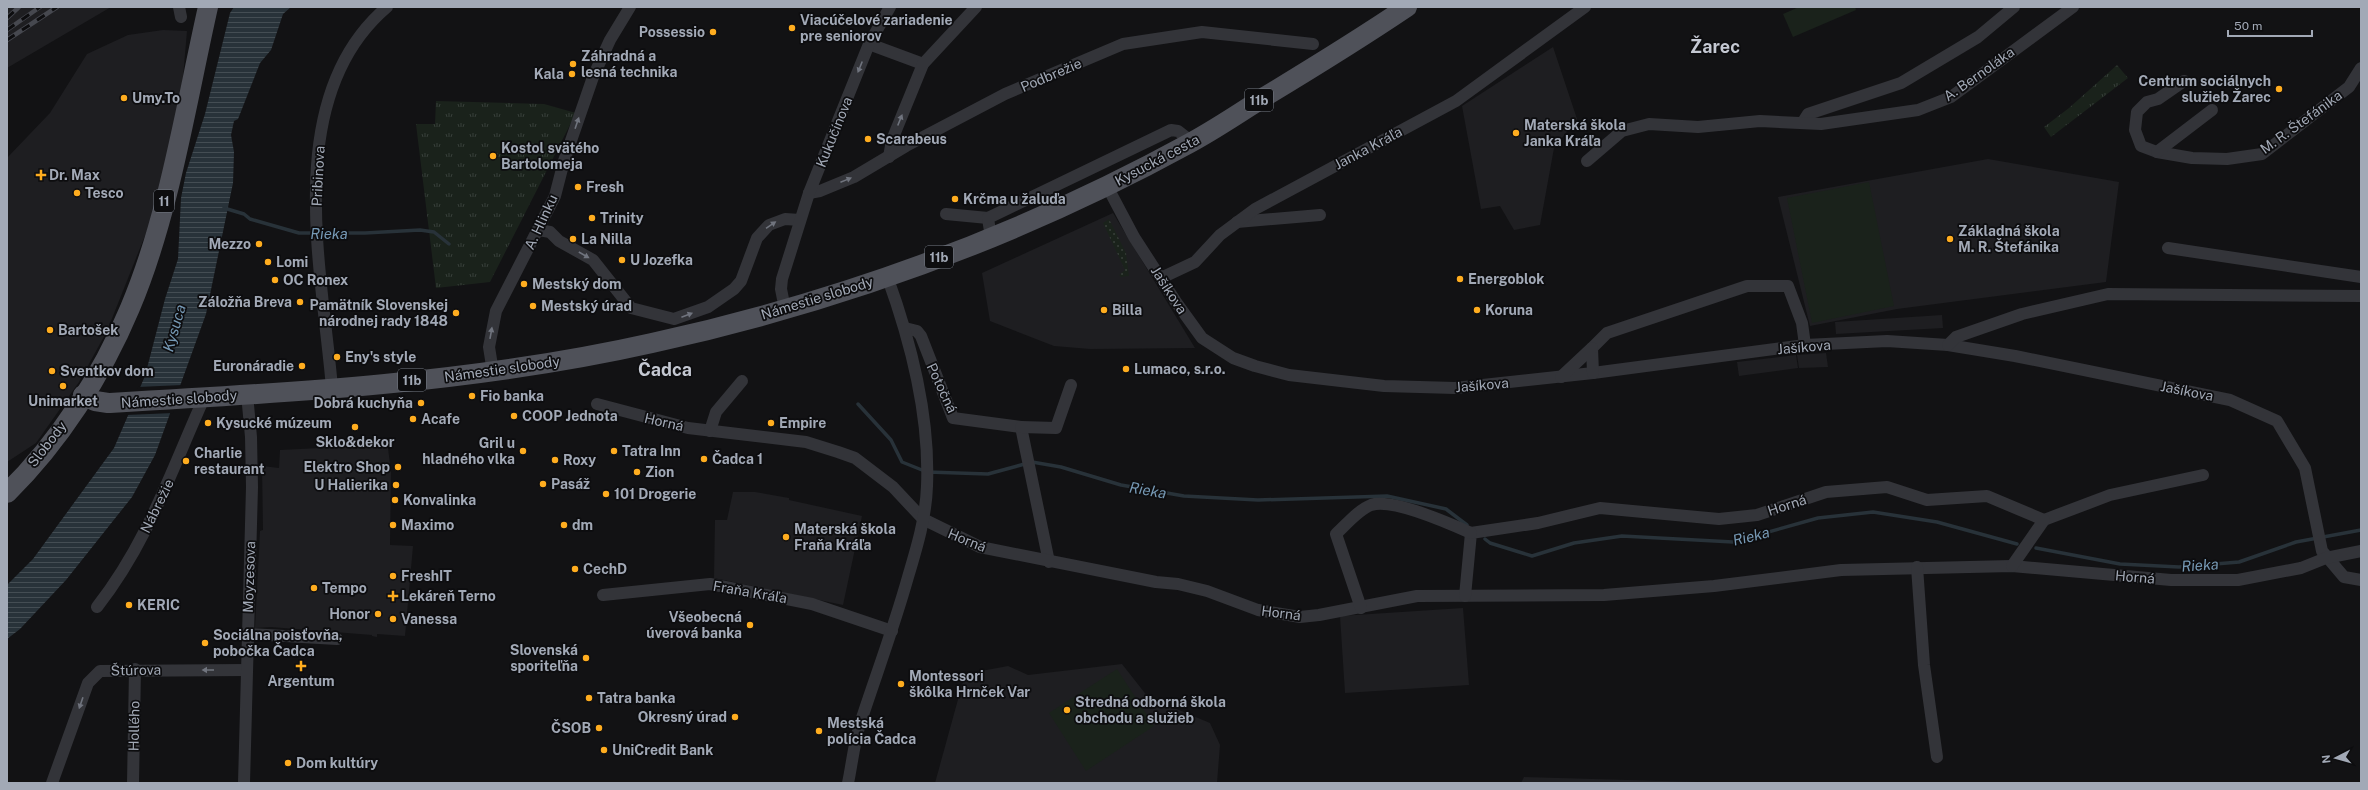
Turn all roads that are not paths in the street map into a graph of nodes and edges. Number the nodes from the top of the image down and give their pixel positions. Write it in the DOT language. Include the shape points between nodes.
graph roads {
  1 [pos="208,7"];
  2 [pos="387,7"];
  3 [pos="630,7"];
  4 [pos="890,7"];
  5 [pos="976,7"];
  6 [pos="1407,7"];
  7 [pos="1585,7"];
  8 [pos="1593,7"];
  9 [pos="2014,7"];
  10 [pos="2073,7"];
  11 [pos="1574,15"];
  12 [pos="870,44"];
  13 [pos="1313,44"];
  14 [pos="923,64"];
  15 [pos="2361,68"];
  16 [pos="2184,81"];
  17 [pos="2212,110"];
  18 [pos="1803,122"];
  19 [pos="1192,142"];
  20 [pos="2157,152"];
  21 [pos="889,157"];
  22 [pos="1587,161"];
  23 [pos="1107,186"];
  24 [pos="809,193"];
  25 [pos="946,214"];
  26 [pos="1320,215"];
  27 [pos="988,218"];
  28 [pos="800,220"];
  29 [pos="1236,222"];
  30 [pos="539,230"];
  31 [pos="991,238"];
  32 [pos="2168,248"];
  33 [pos="887,276"];
  34 [pos="2361,277"];
  35 [pos="1161,278"];
  36 [pos="2361,296"];
  37 [pos="785,309"];
  38 [pos="905,328"];
  39 [pos="1805,345"];
  40 [pos="1948,345"];
  41 [pos="1592,348"];
  42 [pos="493,372"];
  43 [pos="1593,373"];
  44 [pos="1562,377"];
  45 [pos="742,381"];
  46 [pos="1071,385"];
  47 [pos="332,388"];
  48 [pos="247,394"];
  49 [pos="83,395"];
  50 [pos="200,398"];
  51 [pos="597,404"];
  52 [pos="1020,427"];
  53 [pos="710,431"];
  54 [pos="2203,475"];
  55 [pos="8,493"];
  56 [pos="923,519"];
  57 [pos="2044,520"];
  58 [pos="1471,533"];
  59 [pos="2361,550"];
  60 [pos="2324,554"];
  61 [pos="1049,562"];
  62 [pos="2012,566"];
  63 [pos="1917,567"];
  64 [pos="2361,580"];
  65 [pos="603,595"];
  66 [pos="1465,596"];
  67 [pos="97,607"];
  68 [pos="1361,608"];
  69 [pos="892,631"];
  70 [pos="248,634"];
  71 [pos="337,639"];
  72 [pos="135,669"];
  73 [pos="247,670"];
  74 [pos="1937,756"];
  75 [pos="52,783"];
  76 [pos="133,783"];
  77 [pos="244,783"];
  78 [pos="848,783"];
  1 -- 49 [label="main road, 11" via="164,204 141,280 118,334"];
  2 -- 47 [label="street, Pribinova" via="362,33 344,61 330,93 319,148 316,228"];
  30 -- 3 [label="street, A. Hlinku, one-way" via="555,196 564,161 593,77 610,40"];
  4 -- 12 [label="street, Kukučínova"];
  5 -- 14 [label="street"];
  6 -- 19 [label="main road, Kysucká cesta / 11b"];
  7 -- 11 [label="street, Janka Kráľa"];
  8 -- 11 [label="street, Janka Kráľa"];
  9 -- 18 [label="street" via="1978,37 1901,83 1808,114"];
  10 -- 18 [label="street, A. Bernoláka" via="1951,97 1918,110 1821,124"];
  11 -- 29 [label="street, Janka Kráľa" via="1456,101 1255,209"];
  12 -- 14 [label="street"];
  12 -- 24 [label="street, Kukučínova, one-way"];
  13 -- 21 [label="street, Podbrežie" via="1202,32 1123,44 1006,94"];
  21 -- 14 [label="street, one-way" via="892,140"];
  15 -- 20 [label="street, M. R. Štefánika" via="2349,87 2262,154 2227,160"];
  16 -- 20 [label="street, M. R. Štefánika" via="2158,99 2147,102 2137,112 2135,130 2141,146"];
  17 -- 20 [label="street"];
  18 -- 22 [label="street, A. Bernoláka" via="1760,121 1698,127 1649,124 1622,131"];
  19 -- 23 [label="main road, Kysucká cesta / 11b"];
  19 -- 27 [label="street" via="1178,131 1171,130"];
  24 -- 21 [label="street, Podbrežie, one-way" via="854,177"];
  23 -- 31 [label="main road, Kysucká cesta / 11b"];
  23 -- 35 [label="street, Jašíkova" via="1134,237"];
  24 -- 28 [label="street, Kukučínova"];
  25 -- 27 [label="street"];
  26 -- 29 [label="street"];
  27 -- 31 [label="street"];
  30 -- 28 [label="street, one-way" via="550,232 592,260 631,308 674,319 708,306 734,289 744,276 757,238 769,226 785,219"];
  28 -- 37 [label="street, Kukučínova" via="782,279"];
  29 -- 35 [label="street, Janka Kráľa" via="1195,262"];
  42 -- 30 [label="street, A. Hlinku, one-way" via="489,347 496,312"];
  31 -- 33 [label="main road, Kysucká cesta / 11b"];
  32 -- 34 [label="street"];
  33 -- 37 [label="main road, Námestie slobody / 11b"];
  33 -- 38 [label="street"];
  35 -- 44 [label="street, Jašíkova" via="1194,328 1212,346 1244,362 1271,371 1308,378 1384,386 1455,388"];
  36 -- 40 [label="street" via="2108,294 2022,314 1956,337"];
  37 -- 42 [label="main road, Námestie slobody / 11b" via="650,344"];
  38 -- 52 [label="street, Potočná" via="917,330 921,336 953,418"];
  38 -- 56 [label="street" via="919,394 926,452 927,486"];
  39 -- 40 [label="street, Jašíkova" via="1887,341"];
  39 -- 41 [label="street" via="1802,323 1788,286 1747,286 1607,333"];
  39 -- 43 [label="street, Jašíkova"];
  40 -- 60 [label="street, Jašíkova" via="2230,400 2277,421 2305,468"];
  41 -- 43 [label="street"];
  41 -- 44 [label="street"];
  42 -- 47 [label="main road, Námestie slobody / 11b"];
  43 -- 44 [label="street, Jašíkova"];
  45 -- 53 [label="street" via="716,412"];
  46 -- 52 [label="street, Potočná" via="1056,428"];
  47 -- 48 [label="main road, Námestie slobody / 11b"];
  48 -- 50 [label="main road, Námestie slobody / 11b"];
  48 -- 70 [label="street, Moyzesova" via="252,487"];
  49 -- 50 [label="main road, Námestie slobody / 11b" via="95,401 109,403"];
  49 -- 55 [label="main road, Slobody / 11" via="54,440"];
  50 -- 67 [label="street, Nábrežie" via="172,476 120,578"];
  51 -- 53 [label="street, Horná" via="640,417"];
  52 -- 61 [label="street"];
  53 -- 56 [label="street, Horná" via="806,442 855,458 892,487"];
  54 -- 57 [label="street" via="2110,495"];
  56 -- 61 [label="street, Horná" via="980,547"];
  56 -- 69 [label="street"];
  57 -- 58 [label="street, Horná" via="1987,496 1927,500 1887,487 1826,492 1738,518 1719,519 1600,508 1538,523"];
  57 -- 62 [label="street"];
  58 -- 66 [label="street"];
  58 -- 68 [label="street" via="1443,520 1395,506 1372,505 1336,534"];
  59 -- 60 [label="street, Horná"];
  60 -- 62 [label="street, Horná" via="2301,568 2238,580 2171,580"];
  60 -- 64 [label="street" via="2344,577"];
  61 -- 68 [label="street, Horná" via="1207,591 1241,605 1278,615 1319,616"];
  62 -- 63 [label="street, Horná"];
  63 -- 66 [label="street, Horná" via="1841,570 1714,586 1604,595"];
  63 -- 74 [label="street" via="1924,664"];
  65 -- 69 [label="street, Fraňa Kráľa" via="710,584 812,604"];
  66 -- 68 [label="street, Horná" via="1417,596"];
  69 -- 78 [label="street" via="860,726"];
  70 -- 71 [label="street"];
  70 -- 73 [label="street, Moyzesova"];
  73 -- 72 [label="street, Štúrova, one-way"];
  72 -- 75 [label="street, Štúrova, one-way" via="100,671 88,683"];
  72 -- 76 [label="street, Hollého"];
  73 -- 77 [label="street, Moyzesova"];
}
